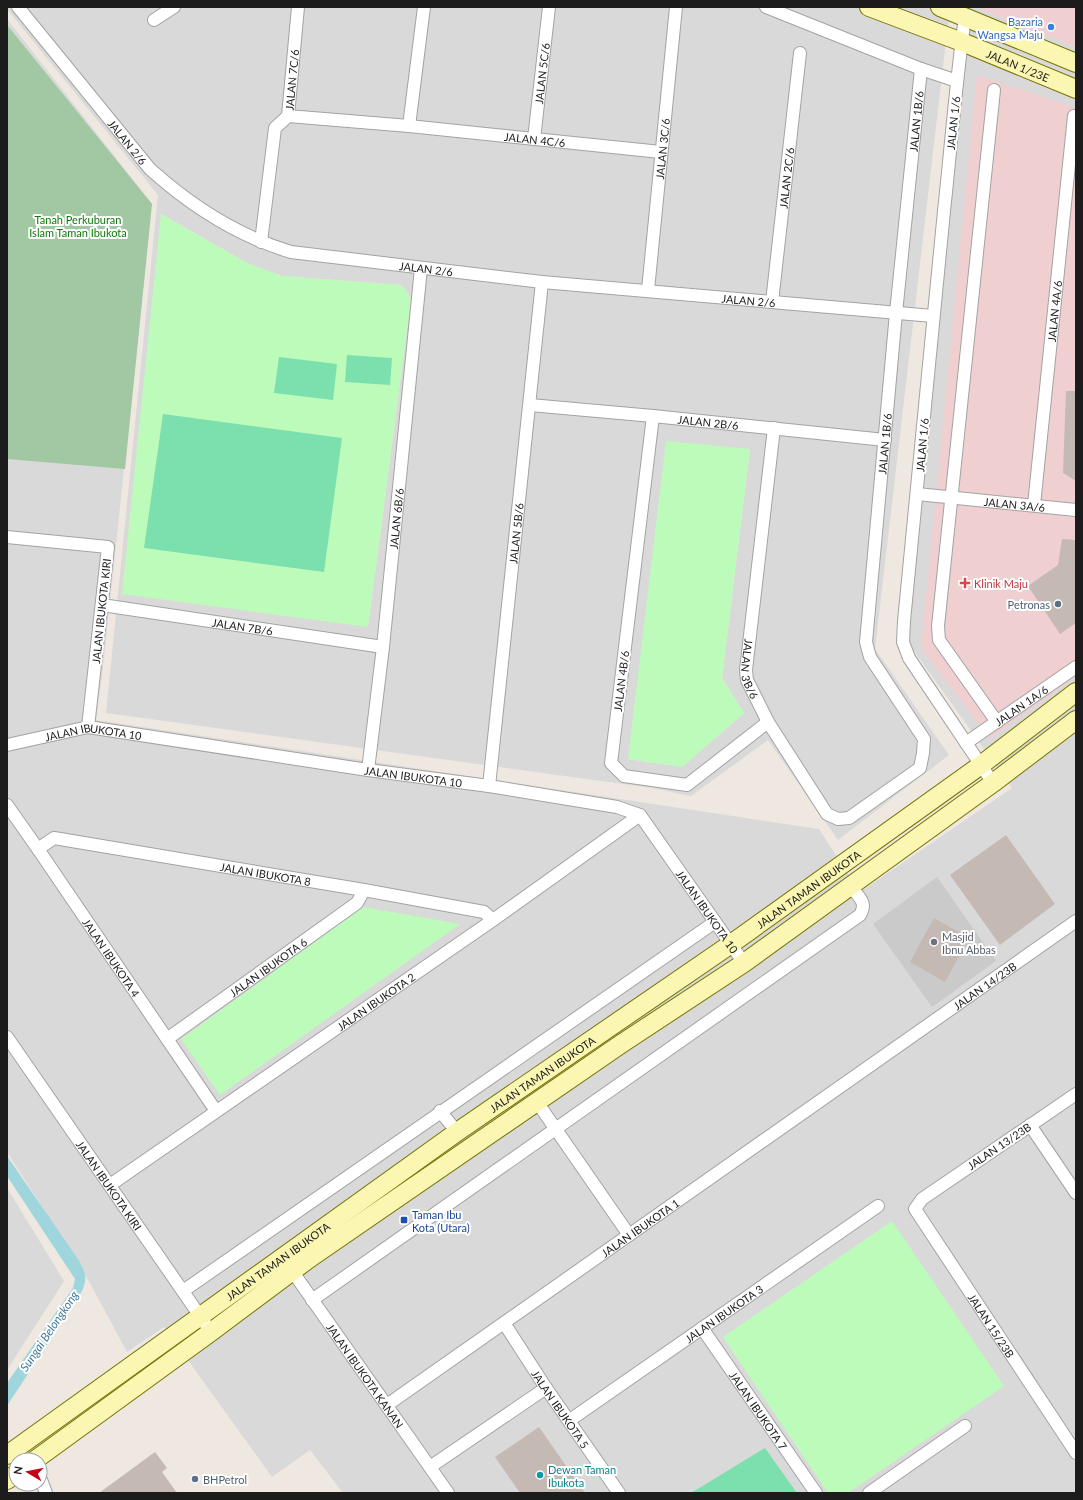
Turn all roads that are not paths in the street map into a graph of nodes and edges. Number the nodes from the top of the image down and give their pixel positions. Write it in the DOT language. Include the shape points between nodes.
graph roads {
  1 [pos="18,7"];
  2 [pos="174,7"];
  3 [pos="298,7"];
  4 [pos="424,7"];
  5 [pos="549,7"];
  6 [pos="676,7"];
  7 [pos="766,7"];
  8 [pos="869,7"];
  9 [pos="940,7"];
  10 [pos="966,17"];
  11 [pos="154,20"];
  12 [pos="962,42"];
  13 [pos="800,53"];
  14 [pos="1076,63"];
  15 [pos="921,69"];
  16 [pos="957,81"];
  17 [pos="1076,89"];
  18 [pos="994,90"];
  19 [pos="288,116"];
  20 [pos="1074,116"];
  21 [pos="409,126"];
  22 [pos="534,139"];
  23 [pos="661,152"];
  24 [pos="261,242"];
  25 [pos="421,268"];
  26 [pos="542,282"];
  27 [pos="648,290"];
  28 [pos="772,302"];
  29 [pos="896,313"];
  30 [pos="933,316"];
  31 [pos="530,405"];
  32 [pos="653,416"];
  33 [pos="774,428"];
  34 [pos="885,440"];
  35 [pos="917,494"];
  36 [pos="952,497"];
  37 [pos="1034,506"];
  38 [pos="1076,510"];
  39 [pos="7,538"];
  40 [pos="102,605"];
  41 [pos="383,647"];
  42 [pos="1076,668"];
  43 [pos="1076,692"];
  44 [pos="1076,720"];
  45 [pos="768,722"];
  46 [pos="997,722"];
  47 [pos="88,727"];
  48 [pos="966,743"];
  49 [pos="7,745"];
  50 [pos="981,765"];
  51 [pos="368,770"];
  52 [pos="994,783"];
  53 [pos="489,786"];
  54 [pos="892,788"];
  55 [pos="7,805"];
  56 [pos="640,815"];
  57 [pos="38,849"];
  58 [pos="851,886"];
  59 [pos="364,890"];
  60 [pos="493,920"];
  61 [pos="1076,921"];
  62 [pos="715,922"];
  63 [pos="731,944"];
  64 [pos="744,963"];
  65 [pos="7,1037"];
  66 [pos="167,1039"];
  67 [pos="893,1049"];
  68 [pos="1076,1094"];
  69 [pos="538,1102"];
  70 [pos="216,1111"];
  71 [pos="440,1111"];
  72 [pos="1030,1125"];
  73 [pos="556,1129"];
  74 [pos="457,1132"];
  75 [pos="110,1185"];
  76 [pos="1076,1193"];
  77 [pos="922,1199"];
  78 [pos="878,1206"];
  79 [pos="629,1235"];
  80 [pos="288,1265"];
  81 [pos="183,1291"];
  82 [pos="312,1300"];
  83 [pos="201,1316"];
  84 [pos="504,1323"];
  85 [pos="702,1328"];
  86 [pos="211,1332"];
  87 [pos="546,1388"];
  88 [pos="386,1405"];
  89 [pos="570,1420"];
  90 [pos="965,1426"];
  91 [pos="20,1452"];
  92 [pos="46,1452"];
  93 [pos="1076,1453"];
  94 [pos="430,1467"];
  95 [pos="448,1493"];
  96 [pos="620,1493"];
  97 [pos="816,1493"];
  98 [pos="869,1493"];
  1 -- 24 [label="street, JALAN 2/6" via="150,169 188,201"];
  2 -- 11 [label="street"];
  3 -- 19 [label="street, JALAN 7C/6"];
  4 -- 21 [label="street"];
  5 -- 22 [label="street, JALAN 5C/6"];
  6 -- 23 [label="street, JALAN 3C/6"];
  7 -- 15 [label="street, JALAN 1/6"];
  8 -- 12 [label="main road, JALAN 1/23E"];
  9 -- 10 [label="main road"];
  10 -- 12 [label="street, JALAN 1/6"];
  10 -- 14 [label="main road"];
  12 -- 16 [label="street, JALAN 1/6"];
  12 -- 17 [label="main road, JALAN 1/23E"];
  13 -- 28 [label="street, JALAN 2C/6"];
  15 -- 16 [label="street, JALAN 1/6"];
  15 -- 29 [label="street, JALAN 1B/6"];
  16 -- 30 [label="street, JALAN 1/6"];
  18 -- 36 [label="street"];
  19 -- 21 [label="street, JALAN 4C/6"];
  19 -- 24 [label="street, JALAN 7C/6" via="275,128"];
  20 -- 37 [label="street, JALAN 4A/6"];
  21 -- 22 [label="street, JALAN 4C/6"];
  22 -- 23 [label="street, JALAN 4C/6"];
  23 -- 27 [label="street, JALAN 3C/6"];
  24 -- 25 [label="street, JALAN 2/6" via="291,252"];
  25 -- 26 [label="street, JALAN 2/6"];
  25 -- 41 [label="street, JALAN 6B/6"];
  26 -- 27 [label="street, JALAN 2/6"];
  26 -- 31 [label="street, JALAN 5B/6"];
  27 -- 28 [label="street, JALAN 2/6"];
  28 -- 29 [label="street, JALAN 2/6"];
  29 -- 30 [label="street, JALAN 2/6"];
  29 -- 34 [label="street, JALAN 1B/6"];
  30 -- 35 [label="street, JALAN 1/6"];
  31 -- 32 [label="street, JALAN 2B/6"];
  31 -- 53 [label="street, JALAN 5B/6"];
  32 -- 33 [label="street, JALAN 2B/6"];
  32 -- 45 [label="street, JALAN 4B/6" via="611,763 624,776 687,785"];
  33 -- 34 [label="street, JALAN 2B/6"];
  33 -- 45 [label="street, JALAN 3B/6" via="746,670 747,680"];
  34 -- 54 [label="street, JALAN 1B/6" via="866,642 870,657 924,739 920,768"];
  35 -- 36 [label="street, JALAN 3A/6"];
  35 -- 48 [label="street, JALAN 1/6" via="903,642 909,658"];
  36 -- 37 [label="street, JALAN 3A/6"];
  36 -- 46 [label="street" via="938,626 939,640"];
  37 -- 38 [label="street, JALAN 3A/6"];
  39 -- 40 [label="street, JALAN IBUKOTA KIRI" via="108,547"];
  40 -- 41 [label="street, JALAN 7B/6"];
  40 -- 47 [label="street, JALAN IBUKOTA KIRI"];
  41 -- 51 [label="street, JALAN 6B/6"];
  42 -- 46 [label="street, JALAN 1A/6"];
  43 -- 50 [label="main road, JALAN TAMAN IBUKOTA"];
  44 -- 52 [label="main road, JALAN TAMAN IBUKOTA"];
  45 -- 54 [label="street, JALAN 3B/6" via="827,814 838,819 849,818"];
  46 -- 48 [label="street, JALAN 1A/6"];
  47 -- 49 [label="street, JALAN IBUKOTA 10"];
  47 -- 51 [label="street, JALAN IBUKOTA 10"];
  48 -- 50 [label="street, JALAN 1/6"];
  50 -- 52 [label="street, JALAN 1/6"];
  50 -- 63 [label="main road, JALAN TAMAN IBUKOTA"];
  51 -- 53 [label="street, JALAN IBUKOTA 10"];
  52 -- 58 [label="main road, JALAN TAMAN IBUKOTA"];
  53 -- 56 [label="street, JALAN IBUKOTA 10" via="617,807"];
  55 -- 57 [label="street, JALAN IBUKOTA 4"];
  56 -- 60 [label="street, JALAN IBUKOTA 2"];
  56 -- 62 [label="street, JALAN IBUKOTA 10"];
  57 -- 59 [label="street, JALAN IBUKOTA 8" via="54,838"];
  57 -- 66 [label="street, JALAN IBUKOTA 4"];
  58 -- 64 [label="main road, JALAN TAMAN IBUKOTA"];
  58 -- 73 [label="street" via="864,904 860,915"];
  59 -- 60 [label="street, JALAN IBUKOTA 8" via="484,912"];
  59 -- 66 [label="street, JALAN IBUKOTA 6" via="357,903"];
  60 -- 70 [label="street, JALAN IBUKOTA 2"];
  61 -- 67 [label="street, JALAN 14/23B"];
  62 -- 63 [label="street, JALAN IBUKOTA 10"];
  62 -- 71 [label="street"];
  63 -- 64 [label="street, JALAN IBUKOTA 10"];
  63 -- 74 [label="main road, JALAN TAMAN IBUKOTA"];
  64 -- 69 [label="main road, JALAN TAMAN IBUKOTA"];
  65 -- 75 [label="street, JALAN IBUKOTA KIRI"];
  66 -- 70 [label="street, JALAN IBUKOTA 4"];
  67 -- 79 [label="street, JALAN IBUKOTA 1"];
  68 -- 72 [label="street, JALAN 13/23B"];
  69 -- 73 [label="street"];
  69 -- 80 [label="main road, JALAN TAMAN IBUKOTA" via="310,1258"];
  70 -- 75 [label="street, JALAN IBUKOTA 2"];
  71 -- 74 [label="street"];
  71 -- 81 [label="street"];
  72 -- 76 [label="street"];
  72 -- 77 [label="street, JALAN 13/23B"];
  73 -- 79 [label="street"];
  73 -- 82 [label="street"];
  74 -- 80 [label="main road, JALAN TAMAN IBUKOTA"];
  75 -- 81 [label="street, JALAN IBUKOTA KIRI"];
  77 -- 93 [label="street, JALAN 15/23B" via="915,1209 920,1218"];
  78 -- 85 [label="street, JALAN IBUKOTA 3"];
  79 -- 84 [label="street, JALAN IBUKOTA 1"];
  80 -- 82 [label="street, JALAN IBUKOTA KANAN"];
  80 -- 83 [label="main road, JALAN TAMAN IBUKOTA"];
  80 -- 86 [label="main road, JALAN TAMAN IBUKOTA"];
  81 -- 83 [label="street, JALAN IBUKOTA KIRI"];
  82 -- 88 [label="street, JALAN IBUKOTA KANAN"];
  83 -- 86 [label="street, JALAN IBUKOTA KIRI"];
  83 -- 91 [label="main road, JALAN TAMAN IBUKOTA"];
  84 -- 87 [label="street, JALAN IBUKOTA 5"];
  84 -- 88 [label="street, JALAN IBUKOTA 1"];
  85 -- 89 [label="street, JALAN IBUKOTA 3"];
  85 -- 97 [label="street, JALAN IBUKOTA 7"];
  86 -- 92 [label="main road, JALAN TAMAN IBUKOTA"];
  87 -- 89 [label="street, JALAN IBUKOTA 5"];
  87 -- 94 [label="street"];
  88 -- 94 [label="street, JALAN IBUKOTA KANAN"];
  89 -- 96 [label="street, JALAN IBUKOTA 5"];
  90 -- 98 [label="street"];
  94 -- 95 [label="street, JALAN IBUKOTA KANAN"];
}
